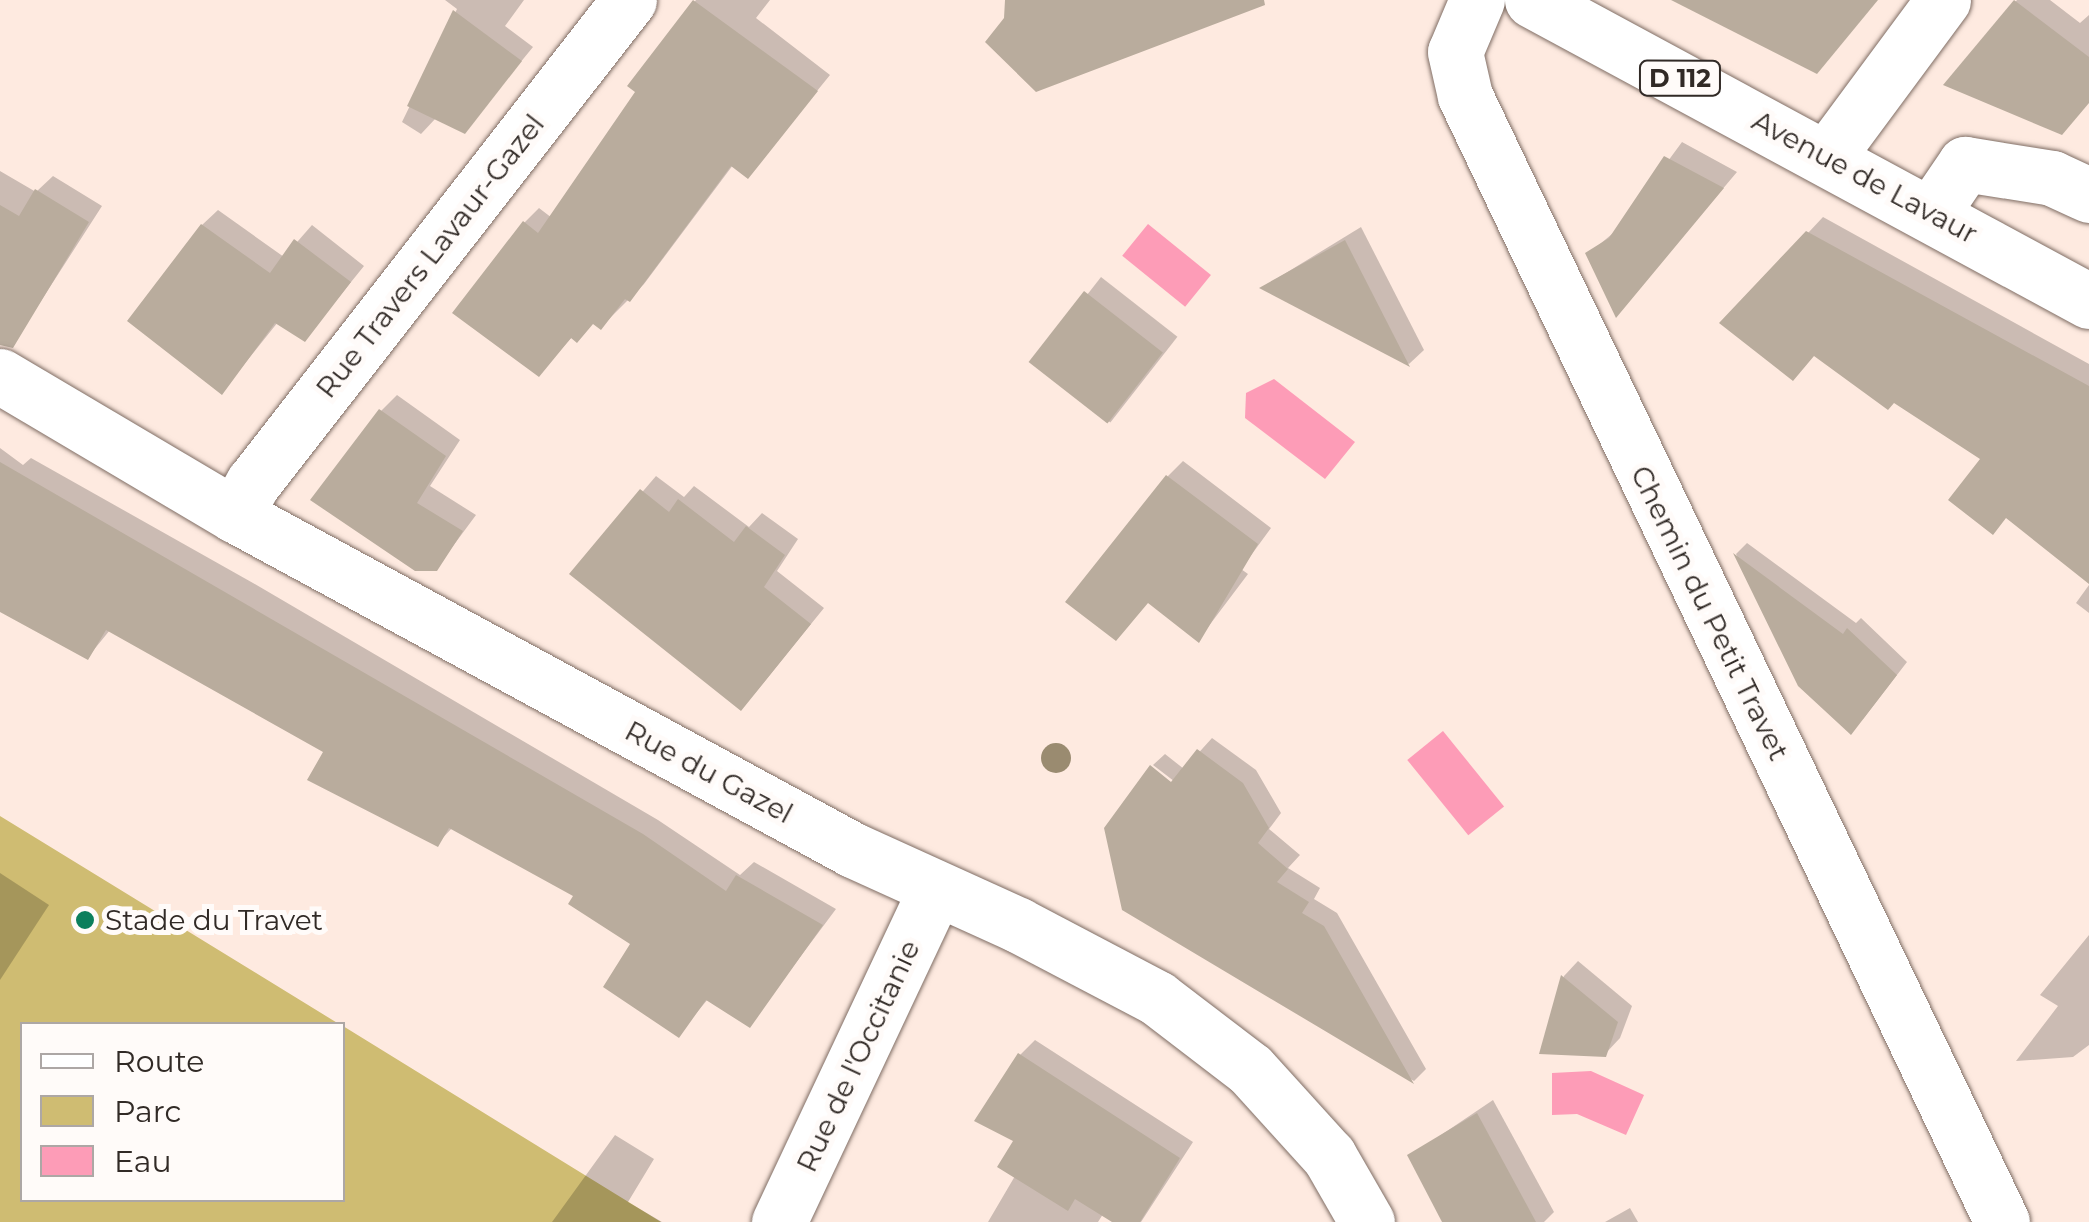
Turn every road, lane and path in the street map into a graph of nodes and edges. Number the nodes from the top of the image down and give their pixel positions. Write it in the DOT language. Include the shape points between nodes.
graph roads {
  1 [pos="630,0"];
  2 [pos="1477,0"];
  3 [pos="1532,0"];
  4 [pos="1943,0"];
  5 [pos="1827,157"];
  6 [pos="2089,194"];
  7 [pos="1933,211"];
  8 [pos="2089,301"];
  9 [pos="0,376"];
  10 [pos="235,515"];
  11 [pos="935,890"];
  12 [pos="780,1222"];
  13 [pos="1367,1222"];
  14 [pos="2002,1222"];
  1 -- 10 [label="street, Rue Travers Lavaur-Gazel" via="253,483"];
  2 -- 14 [label="street, Chemin du Petit Travet" via="1455,52 1464,96"];
  3 -- 5 [label="street, Avenue de Lavaur / D 112"];
  4 -- 5 [label="street"];
  5 -- 7 [label="street, Avenue de Lavaur / D 112"];
  6 -- 7 [label="street" via="2052,178 1965,164"];
  7 -- 8 [label="street, Avenue de Lavaur / D 112"];
  9 -- 10 [label="street, Rue du Gazel"];
  10 -- 11 [label="street, Rue du Gazel"];
  11 -- 12 [label="street, Rue de l'Occitanie"];
  11 -- 13 [label="street, Rue du Gazel" via="1157,998 1250,1069 1329,1156"];
}
